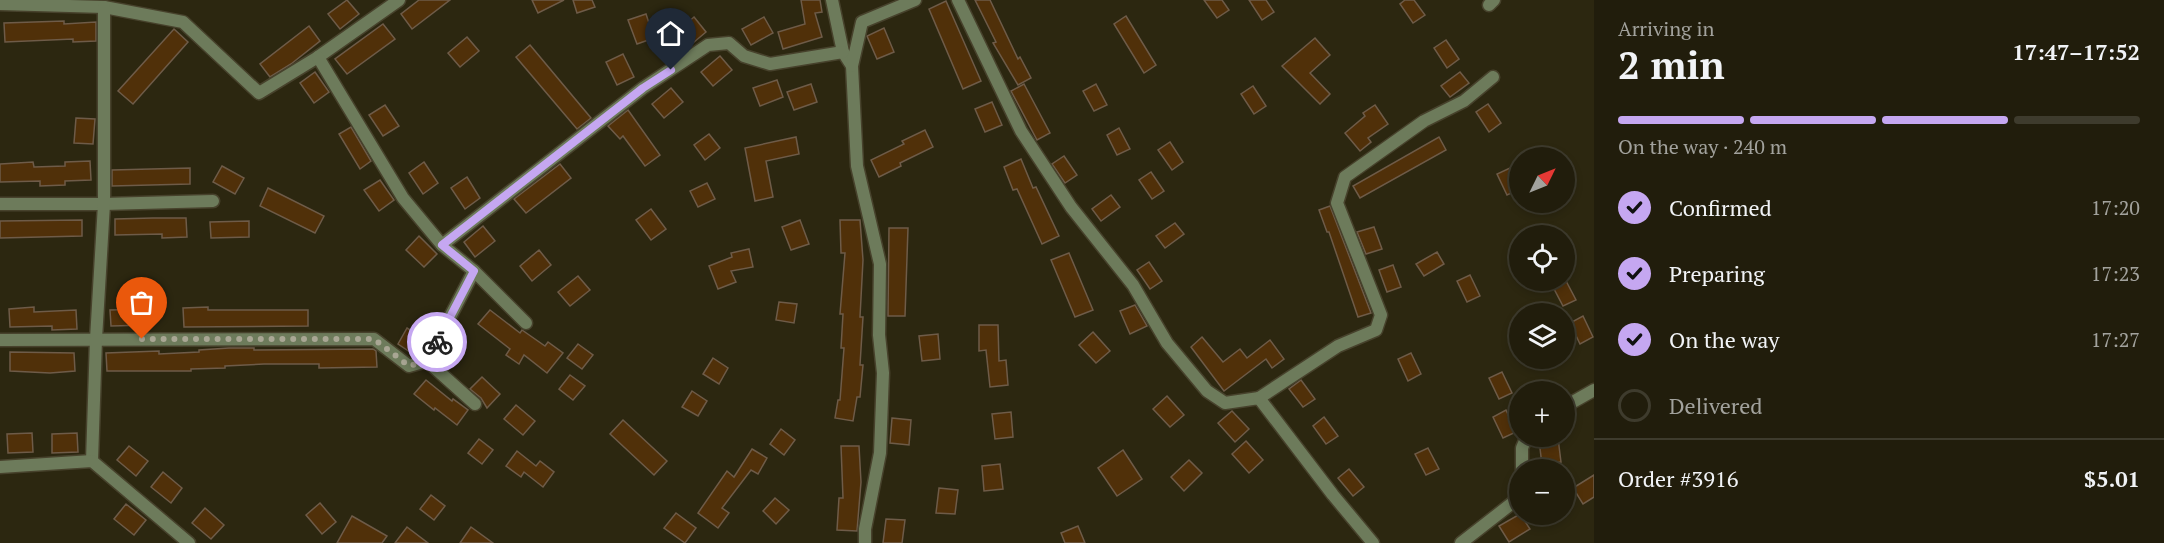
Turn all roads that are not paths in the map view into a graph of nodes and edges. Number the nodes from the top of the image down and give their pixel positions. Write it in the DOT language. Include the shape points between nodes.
graph roads {
  1 [pos="399,0"];
  2 [pos="832,0"];
  3 [pos="915,0"];
  4 [pos="958,0"];
  5 [pos="0,4"];
  6 [pos="104,7"];
  7 [pos="843,52"];
  8 [pos="318,57"];
  9 [pos="852,66"];
  10 [pos="1493,78"];
  11 [pos="213,201"];
  12 [pos="0,204"];
  13 [pos="104,204"];
  14 [pos="442,245"];
  15 [pos="474,271"];
  16 [pos="526,323"];
  17 [pos="96,339"];
  18 [pos="0,340"];
  19 [pos="427,361"];
  20 [pos="1594,390"];
  21 [pos="1259,398"];
  22 [pos="1575,401"];
  23 [pos="475,404"];
  24 [pos="92,461"];
  25 [pos="0,467"];
  26 [pos="1509,506"];
  27 [pos="189,543"];
  28 [pos="865,543"];
  29 [pos="1373,543"];
  30 [pos="1461,543"];
  1 -- 8 [label="street"];
  2 -- 7 [label="street"];
  3 -- 9 [label="street" via="862,22"];
  4 -- 21 [label="street" via="1021,131 1077,216 1133,285 1167,343 1207,391 1225,403"];
  5 -- 6 [label="street"];
  6 -- 8 [label="street" via="183,22 259,93"];
  6 -- 13 [label="street"];
  7 -- 9 [label="street"];
  7 -- 14 [label="street" via="770,64 744,56 729,43 708,45 643,88"];
  8 -- 14 [label="street" via="403,198"];
  9 -- 28 [label="street" via="857,166 880,264 883,373 880,453"];
  10 -- 21 [label="street" via="1345,177 1337,203 1381,315 1376,330 1338,346"];
  11 -- 13 [label="street"];
  12 -- 13 [label="street"];
  13 -- 17 [label="street"];
  14 -- 15 [label="street"];
  15 -- 16 [label="street"];
  15 -- 19 [label="street"];
  17 -- 18 [label="street"];
  17 -- 19 [label="street" via="374,339 409,366"];
  17 -- 24 [label="street"];
  19 -- 23 [label="street"];
  20 -- 22 [label="street"];
  21 -- 29 [label="street"];
  24 -- 25 [label="street"];
  24 -- 27 [label="street"];
  26 -- 30 [label="street"];
}
